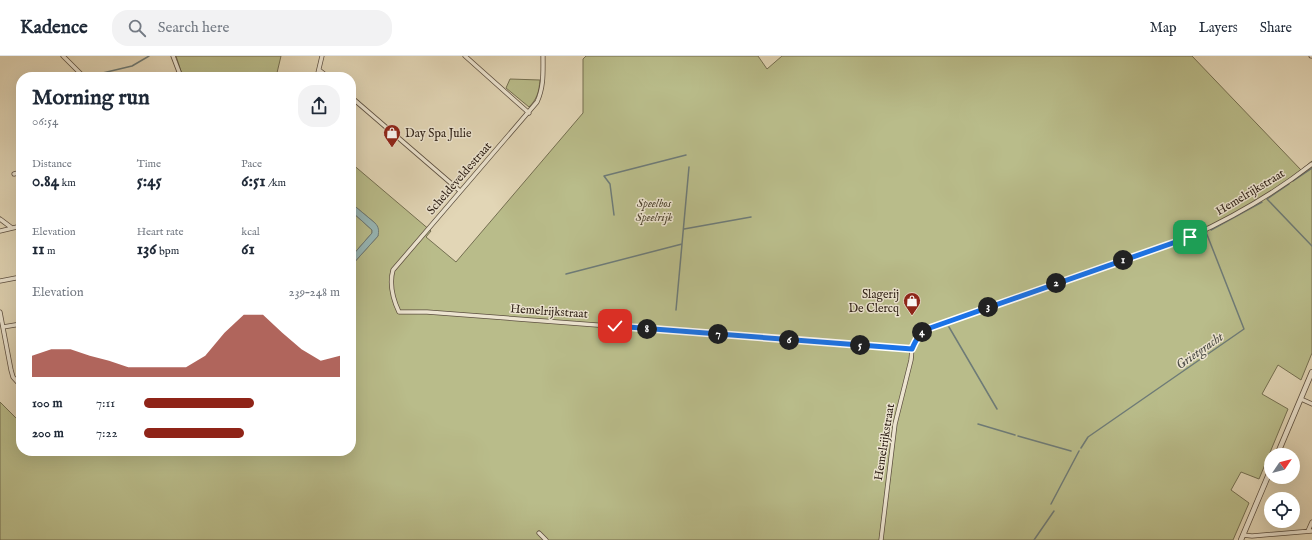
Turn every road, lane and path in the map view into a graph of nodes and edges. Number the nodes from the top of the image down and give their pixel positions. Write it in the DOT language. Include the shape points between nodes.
graph roads {
  1 [pos="63,56"];
  2 [pos="173,56"];
  3 [pos="322,56"];
  4 [pos="465,56"];
  5 [pos="543,56"];
  6 [pos="319,70"];
  7 [pos="79,72"];
  8 [pos="179,72"];
  9 [pos="322,72"];
  10 [pos="356,101"];
  11 [pos="529,113"];
  12 [pos="1312,164"];
  13 [pos="460,191"];
  14 [pos="0,219"];
  15 [pos="16,227"];
  16 [pos="12,228"];
  17 [pos="0,231"];
  18 [pos="16,278"];
  19 [pos="0,280"];
  20 [pos="0,312"];
  21 [pos="399,312"];
  22 [pos="16,325"];
  23 [pos="3,327"];
  24 [pos="912,349"];
  25 [pos="1312,372"];
  26 [pos="16,380"];
  27 [pos="1301,398"];
  28 [pos="1312,404"];
  29 [pos="1280,448"];
  30 [pos="1265,484"];
  31 [pos="1312,522"];
  32 [pos="1310,531"];
  33 [pos="1243,534"];
  34 [pos="539,540"];
  35 [pos="546,540"];
  36 [pos="881,540"];
  37 [pos="1241,540"];
  1 -- 7 [label="street"];
  2 -- 8 [label="street"];
  3 -- 6 [label="street"];
  4 -- 11 [label="street"];
  5 -- 11 [label="street, Scheldeveldestraat" via="541,94"];
  6 -- 9 [label="street"];
  10 -- 13 [label="street"];
  11 -- 13 [label="street, Scheldeveldestraat"];
  12 -- 24 [label="street, Hemelrijkstraat" via="1275,190 1205,230 930,328 917,337"];
  13 -- 21 [label="street, Scheldeveldestraat" via="393,270 391,284"];
  14 -- 16 [label="street"];
  15 -- 16 [label="street"];
  16 -- 17 [label="street"];
  18 -- 19 [label="street"];
  20 -- 23 [label="street"];
  21 -- 24 [label="street, Hemelrijkstraat" via="427,312"];
  22 -- 23 [label="street"];
  23 -- 26 [label="street" via="11,370"];
  24 -- 36 [label="street, Hemelrijkstraat" via="895,424"];
  25 -- 27 [label="street"];
  27 -- 28 [label="street"];
  27 -- 29 [label="street"];
  30 -- 33 [label="street"];
  31 -- 32 [label="street"];
  32 -- 33 [label="street" via="1252,536"];
  33 -- 37 [label="street"];
  34 -- 35 [label="street" via="539,533"];
}
